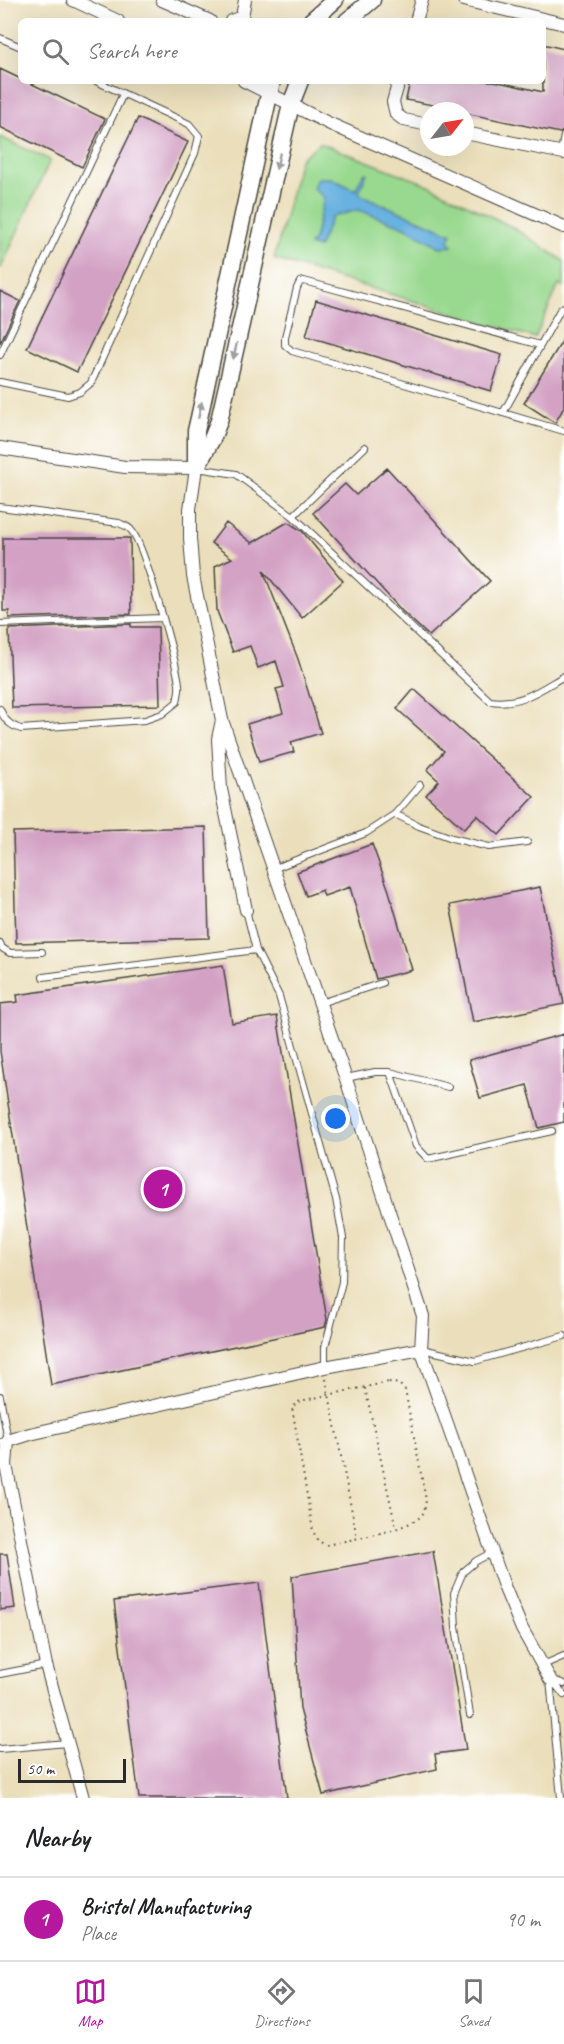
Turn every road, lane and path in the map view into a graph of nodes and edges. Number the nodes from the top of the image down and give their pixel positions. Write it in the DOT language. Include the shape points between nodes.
graph roads {
  1 [pos="73,0"];
  2 [pos="162,0"];
  3 [pos="245,0"];
  4 [pos="335,0"];
  5 [pos="372,0"];
  6 [pos="422,0"];
  7 [pos="464,0"];
  8 [pos="112,18"];
  9 [pos="203,18"];
  10 [pos="239,18"];
  11 [pos="314,18"];
  12 [pos="351,18"];
  13 [pos="417,18"];
  14 [pos="539,18"];
  15 [pos="546,20"];
  16 [pos="564,24"];
  17 [pos="0,38"];
  18 [pos="18,46"];
  19 [pos="102,84"];
  20 [pos="299,84"];
  21 [pos="398,84"];
  22 [pos="270,87"];
  23 [pos="123,94"];
  24 [pos="291,104"];
  25 [pos="420,123"];
  26 [pos="474,135"];
  27 [pos="564,136"];
  28 [pos="562,152"];
  29 [pos="564,227"];
  30 [pos="564,307"];
  31 [pos="540,345"];
  32 [pos="0,355"];
  33 [pos="0,382"];
  34 [pos="503,413"];
  35 [pos="563,430"];
  36 [pos="365,447"];
  37 [pos="0,448"];
  38 [pos="196,468"];
  39 [pos="0,507"];
  40 [pos="293,516"];
  41 [pos="162,618"];
  42 [pos="0,624"];
  43 [pos="564,676"];
  44 [pos="0,709"];
  45 [pos="222,720"];
  46 [pos="6,721"];
  47 [pos="0,728"];
  48 [pos="420,784"];
  49 [pos="395,814"];
  50 [pos="527,842"];
  51 [pos="275,868"];
  52 [pos="246,910"];
  53 [pos="0,943"];
  54 [pos="256,950"];
  55 [pos="42,952"];
  56 [pos="43,977"];
  57 [pos="382,983"];
  58 [pos="320,1004"];
  59 [pos="390,1072"];
  60 [pos="346,1078"];
  61 [pos="448,1086"];
  62 [pos="552,1131"];
  63 [pos="564,1336"];
  64 [pos="422,1349"];
  65 [pos="325,1367"];
  66 [pos="365,1388"];
  67 [pos="329,1394"];
  68 [pos="0,1396"];
  69 [pos="1,1414"];
  70 [pos="4,1442"];
  71 [pos="396,1529"];
  72 [pos="357,1538"];
  73 [pos="493,1551"];
  74 [pos="564,1656"];
  75 [pos="46,1665"];
  76 [pos="542,1665"];
  77 [pos="0,1674"];
  78 [pos="550,1679"];
  79 [pos="564,1684"];
  80 [pos="564,1695"];
  81 [pos="470,1715"];
  82 [pos="67,1743"];
  83 [pos="0,1749"];
  84 [pos="83,1798"];
  85 [pos="561,1798"];
  1 -- 8 [label="street"];
  2 -- 9 [label="street"];
  3 -- 10 [label="street"];
  4 -- 11 [label="street"];
  5 -- 12 [label="street"];
  6 -- 13 [label="street"];
  7 -- 14 [label="street"];
  15 -- 16 [label="street"];
  17 -- 18 [label="lane"];
  19 -- 23 [label="lane"];
  20 -- 24 [label="street"];
  21 -- 25 [label="street" via="393,102 396,114"];
  22 -- 24 [label="street"];
  38 -- 22 [label="street, one-way" via="198,418"];
  23 -- 32 [label="lane"];
  23 -- 33 [label="lane" via="189,124 199,136 195,153 91,383 68,396"];
  24 -- 29 [label="street"];
  24 -- 38 [label="street, one-way" via="219,421"];
  26 -- 28 [label="street"];
  27 -- 28 [label="lane"];
  30 -- 31 [label="lane"];
  31 -- 34 [label="lane"];
  31 -- 34 [label="lane" via="300,282 285,338 285,345 292,351"];
  34 -- 35 [label="lane"];
  36 -- 40 [label="lane"];
  37 -- 38 [label="street" via="125,467"];
  38 -- 40 [label="lane" via="236,474"];
  38 -- 45 [label="street" via="190,509 193,576"];
  39 -- 41 [label="lane" via="119,524 131,530 139,543"];
  40 -- 43 [label="lane" via="490,701 523,700"];
  41 -- 42 [label="lane"];
  41 -- 46 [label="lane" via="179,688 177,702 162,714 145,720 21,729"];
  44 -- 46 [label="lane"];
  45 -- 51 [label="street"];
  45 -- 52 [label="street" via="218,739 221,789"];
  46 -- 47 [label="lane"];
  48 -- 49 [label="lane"];
  49 -- 50 [label="lane" via="452,838 489,847"];
  49 -- 51 [label="lane" via="366,833"];
  51 -- 58 [label="street"];
  52 -- 54 [label="lane"];
  53 -- 55 [label="lane" via="10,953"];
  54 -- 56 [label="lane"];
  54 -- 65 [label="lane" via="279,996 336,1199 343,1238 342,1282 325,1347"];
  57 -- 58 [label="lane"];
  58 -- 60 [label="street"];
  59 -- 60 [label="lane"];
  59 -- 61 [label="lane"];
  59 -- 62 [label="lane" via="416,1146 428,1159"];
  60 -- 64 [label="street" via="423,1317"];
  63 -- 64 [label="lane" via="475,1361"];
  64 -- 65 [label="street"];
  64 -- 73 [label="street"];
  65 -- 70 [label="street"];
  66 -- 67 [label="path"];
  66 -- 71 [label="path"];
  66 -- 71 [label="path" via="389,1383 399,1384 405,1390 426,1500 420,1517"];
  67 -- 72 [label="path"];
  67 -- 72 [label="path" via="300,1401 292,1407 313,1531 318,1541 326,1545"];
  68 -- 69 [label="lane"];
  69 -- 70 [label="lane"];
  70 -- 75 [label="street"];
  71 -- 72 [label="path"];
  73 -- 76 [label="street" via="522,1629"];
  73 -- 81 [label="lane" via="463,1572 454,1593"];
  74 -- 76 [label="lane"];
  75 -- 77 [label="lane"];
  75 -- 82 [label="street"];
  76 -- 78 [label="street"];
  78 -- 79 [label="lane"];
  78 -- 80 [label="lane"];
  78 -- 85 [label="lane"];
  82 -- 83 [label="lane"];
  82 -- 84 [label="street"];
}
